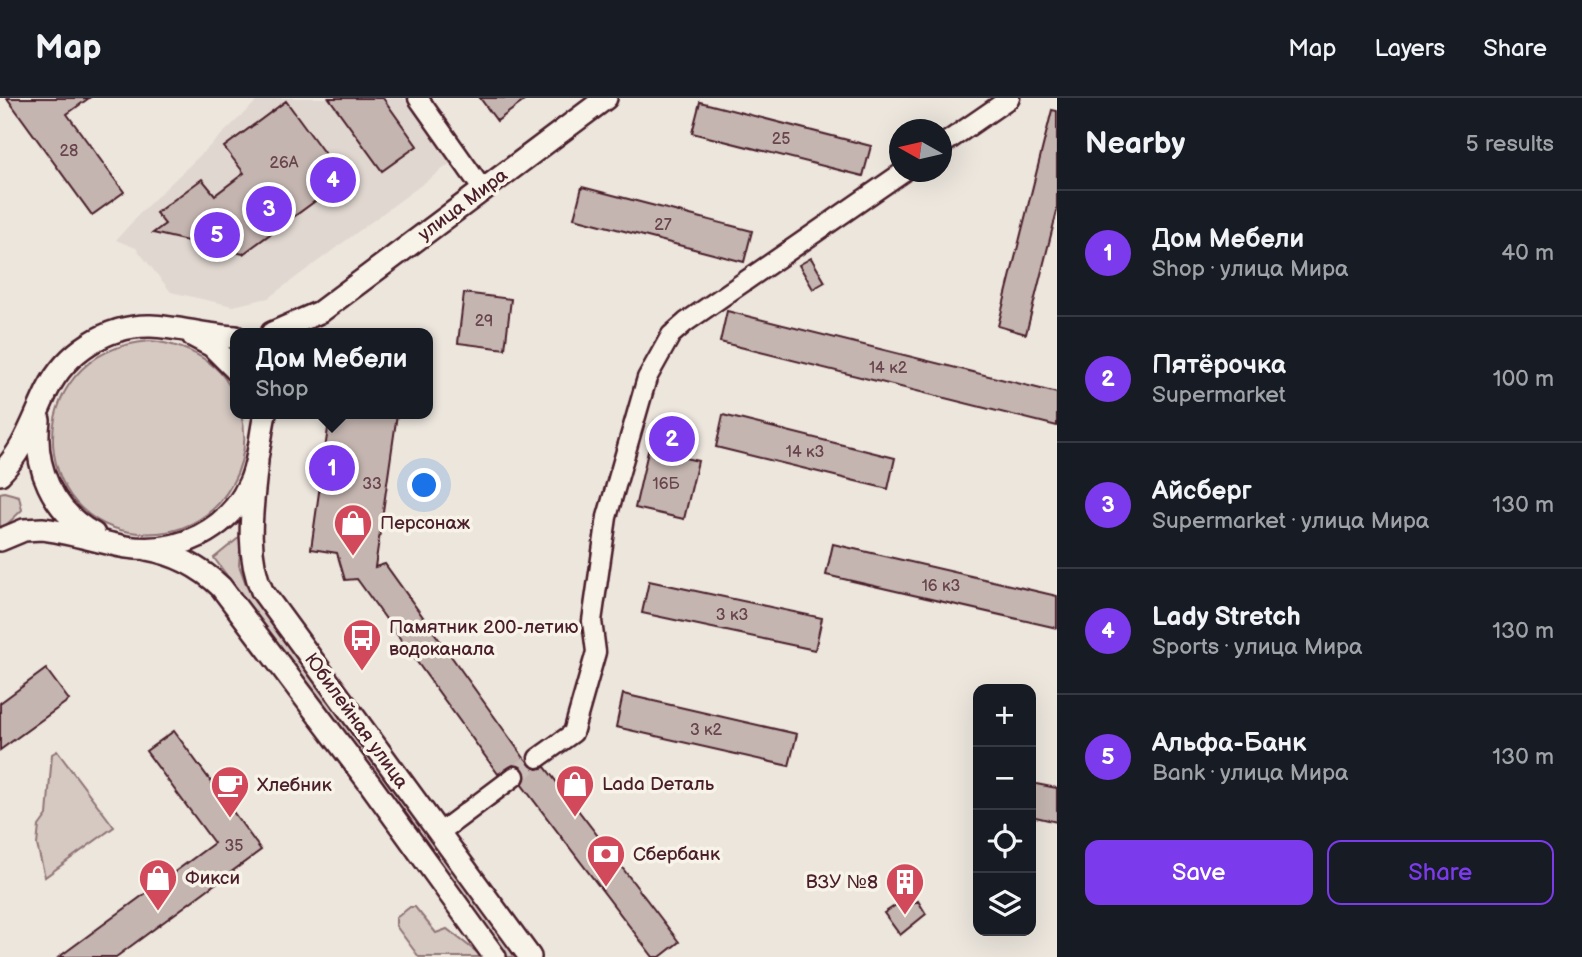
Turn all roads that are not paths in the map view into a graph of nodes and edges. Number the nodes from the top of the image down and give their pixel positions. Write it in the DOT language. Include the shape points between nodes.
graph roads {
  1 [pos="418,98"];
  2 [pos="606,98"];
  3 [pos="1010,98"];
  4 [pos="952,138"];
  5 [pos="889,182"];
  6 [pos="483,190"];
  7 [pos="320,312"];
  8 [pos="172,328"];
  9 [pos="283,328"];
  10 [pos="305,328"];
  11 [pos="230,336"];
  12 [pos="230,364"];
  13 [pos="39,414"];
  14 [pos="258,419"];
  15 [pos="264,419"];
  16 [pos="260,439"];
  17 [pos="257,461"];
  18 [pos="0,474"];
  19 [pos="0,540"];
  20 [pos="124,546"];
  21 [pos="146,549"];
  22 [pos="538,758"];
  23 [pos="515,776"];
  24 [pos="439,833"];
  25 [pos="495,957"];
  26 [pos="530,957"];
  1 -- 6 [label="street"];
  2 -- 6 [label="main road, улица Мира"];
  3 -- 4 [label="street"];
  5 -- 22 [label="street" via="686,322 662,349 648,378 607,516 592,621 596,652 573,733"];
  6 -- 7 [label="main road, улица Мира"];
  7 -- 9 [label="main road, улица Мира"];
  7 -- 10 [label="main road, улица Мира"];
  8 -- 11 [label="main road"];
  8 -- 12 [label="main road" via="212,346"];
  8 -- 13 [label="main road" via="128,328 88,344 57,374"];
  13 -- 18 [label="main road"];
  13 -- 20 [label="main road" via="38,456 54,497 84,529"];
  14 -- 16 [label="main road"];
  15 -- 16 [label="main road"];
  16 -- 17 [label="main road"];
  17 -- 21 [label="main road" via="240,501 209,531 168,547"];
  17 -- 24 [label="main road, Юбилейная улица" via="251,543 262,591"];
  19 -- 20 [label="main road" via="24,530 42,529"];
  20 -- 21 [label="main road"];
  21 -- 25 [label="main road, Юбилейная улица" via="178,557 221,587"];
  23 -- 24 [label="street"];
  24 -- 26 [label="main road, Юбилейная улица"];
}
